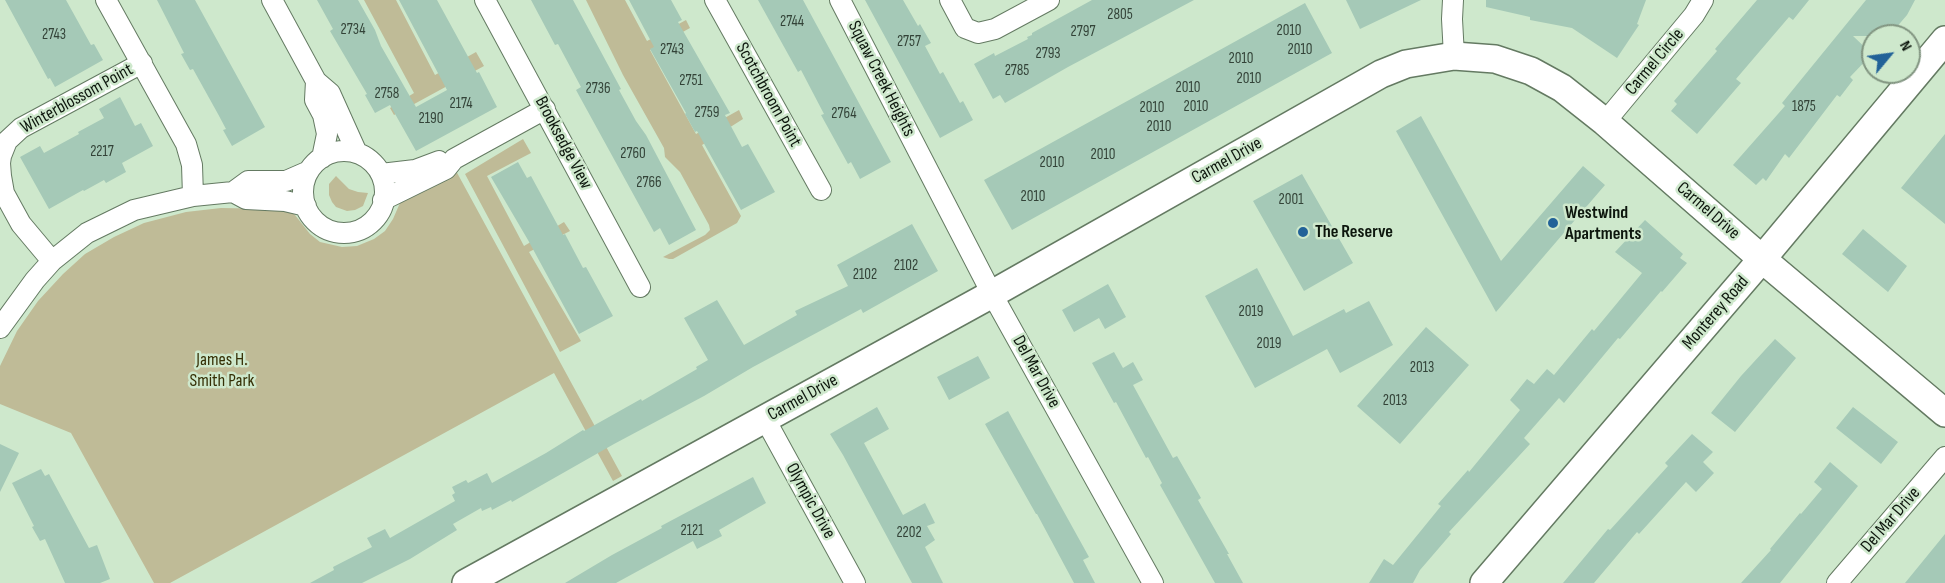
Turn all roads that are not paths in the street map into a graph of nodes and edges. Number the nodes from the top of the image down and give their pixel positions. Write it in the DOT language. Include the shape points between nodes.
graph roads {
  1 [pos="106,0"];
  2 [pos="272,0"];
  3 [pos="485,0"];
  4 [pos="715,0"];
  5 [pos="840,0"];
  6 [pos="950,0"];
  7 [pos="1049,0"];
  8 [pos="1453,0"];
  9 [pos="1703,0"];
  10 [pos="1945,40"];
  11 [pos="1454,56"];
  12 [pos="142,63"];
  13 [pos="316,81"];
  14 [pos="545,109"];
  15 [pos="1605,122"];
  16 [pos="357,153"];
  17 [pos="454,159"];
  18 [pos="922,159"];
  19 [pos="315,164"];
  20 [pos="381,174"];
  21 [pos="821,190"];
  22 [pos="233,192"];
  23 [pos="193,196"];
  24 [pos="383,200"];
  25 [pos="306,206"];
  26 [pos="1762,259"];
  27 [pos="52,261"];
  28 [pos="640,286"];
  29 [pos="992,294"];
  30 [pos="0,328"];
  31 [pos="1945,413"];
  32 [pos="765,419"];
  33 [pos="1945,457"];
  34 [pos="466,583"];
  35 [pos="855,583"];
  36 [pos="1153,583"];
  37 [pos="1484,583"];
  38 [pos="1837,583"];
  1 -- 12 [label="street"];
  2 -- 13 [label="street"];
  3 -- 14 [label="street, Brooksedge View"];
  4 -- 21 [label="street, Scotchbroom Point"];
  5 -- 18 [label="street, Squaw Creek Heights"];
  6 -- 7 [label="street" via="965,28 978,33 995,29"];
  8 -- 11 [label="street"];
  9 -- 15 [label="street, Carmel Circle"];
  10 -- 26 [label="street, Monterey Road"];
  11 -- 15 [label="street, Carmel Drive" via="1495,59 1531,71 1562,88"];
  11 -- 29 [label="street, Carmel Drive" via="1406,64 1381,74"];
  12 -- 23 [label="street" via="186,144 192,165"];
  12 -- 27 [label="street, Winterblossom Point" via="21,129 7,141 0,163 4,193 21,224"];
  13 -- 16 [label="street" via="330,93"];
  13 -- 19 [label="street" via="315,100 327,134"];
  14 -- 17 [label="street"];
  14 -- 28 [label="street, Brooksedge View"];
  15 -- 26 [label="street, Carmel Drive"];
  16 -- 19 [label="street" via="338,152"];
  16 -- 20 [label="street"];
  17 -- 20 [label="street"];
  17 -- 24 [label="street" via="446,169"];
  18 -- 29 [label="street, Del Mar Drive"];
  19 -- 22 [label="street" via="286,181 248,181"];
  19 -- 25 [label="street" via="303,188"];
  20 -- 24 [label="street"];
  22 -- 23 [label="street"];
  22 -- 25 [label="street" via="246,199"];
  23 -- 27 [label="street" via="134,210 87,233"];
  24 -- 25 [label="street" via="370,225 356,232 337,233 323,228"];
  26 -- 31 [label="street, Carmel Drive"];
  26 -- 37 [label="street, Monterey Road"];
  27 -- 30 [label="street"];
  29 -- 32 [label="street, Carmel Drive"];
  29 -- 36 [label="street, Del Mar Drive"];
  32 -- 34 [label="street, Carmel Drive"];
  32 -- 35 [label="street, Olympic Drive"];
  33 -- 38 [label="street, Del Mar Drive"];
}
